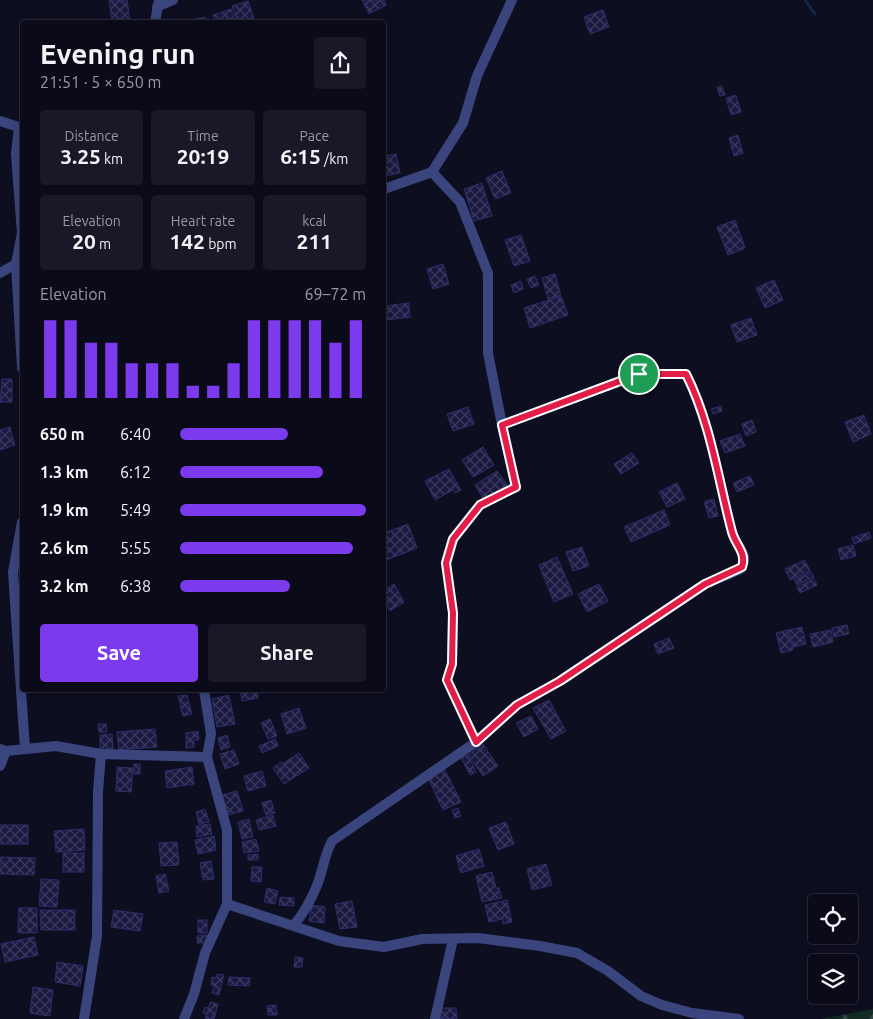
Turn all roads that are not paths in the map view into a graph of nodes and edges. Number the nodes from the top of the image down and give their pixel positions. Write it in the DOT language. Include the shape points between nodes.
graph roads {
  1 [pos="173,0"];
  2 [pos="512,0"];
  3 [pos="158,4"];
  4 [pos="155,20"];
  5 [pos="0,121"];
  6 [pos="20,127"];
  7 [pos="20,132"];
  8 [pos="432,172"];
  9 [pos="386,188"];
  10 [pos="20,207"];
  11 [pos="19,264"];
  12 [pos="0,273"];
  13 [pos="20,299"];
  14 [pos="502,425"];
  15 [pos="20,533"];
  16 [pos="20,675"];
  17 [pos="21,692"];
  18 [pos="204,692"];
  19 [pos="476,742"];
  20 [pos="25,749"];
  21 [pos="3,750"];
  22 [pos="101,754"];
  23 [pos="207,756"];
  24 [pos="0,766"];
  25 [pos="227,904"];
  26 [pos="294,925"];
  27 [pos="453,938"];
  28 [pos="84,1019"];
  29 [pos="184,1019"];
  30 [pos="435,1019"];
  31 [pos="739,1019"];
  1 -- 3 [label="street"];
  2 -- 8 [label="street" via="477,76 463,123"];
  3 -- 4 [label="street"];
  5 -- 6 [label="street"];
  7 -- 10 [label="street" via="16,154"];
  8 -- 9 [label="street"];
  8 -- 14 [label="street" via="460,202 488,273 488,353"];
  11 -- 12 [label="street"];
  11 -- 13 [label="street"];
  14 -- 19 [label="street" via="516,487 480,505 453,539 446,563 453,613 452,664 447,680"];
  14 -- 19 [label="street" via="639,374 686,374 697,397 718,469 732,534 744,562 739,570 705,584 560,681 517,705"];
  15 -- 16 [label="street" via="13,572"];
  17 -- 20 [label="street"];
  18 -- 23 [label="street" via="211,734"];
  19 -- 26 [label="street" via="332,840 325,853 318,882"];
  20 -- 21 [label="street"];
  20 -- 22 [label="street" via="56,746"];
  21 -- 24 [label="street"];
  22 -- 23 [label="street"];
  22 -- 28 [label="street" via="97,936"];
  23 -- 25 [label="street" via="227,830"];
  25 -- 26 [label="street"];
  25 -- 29 [label="street" via="205,953"];
  26 -- 27 [label="street" via="339,941 384,947 422,939"];
  27 -- 30 [label="street"];
  27 -- 31 [label="street" via="540,946 577,954 608,971 641,996 662,1005 692,1013"];
}
